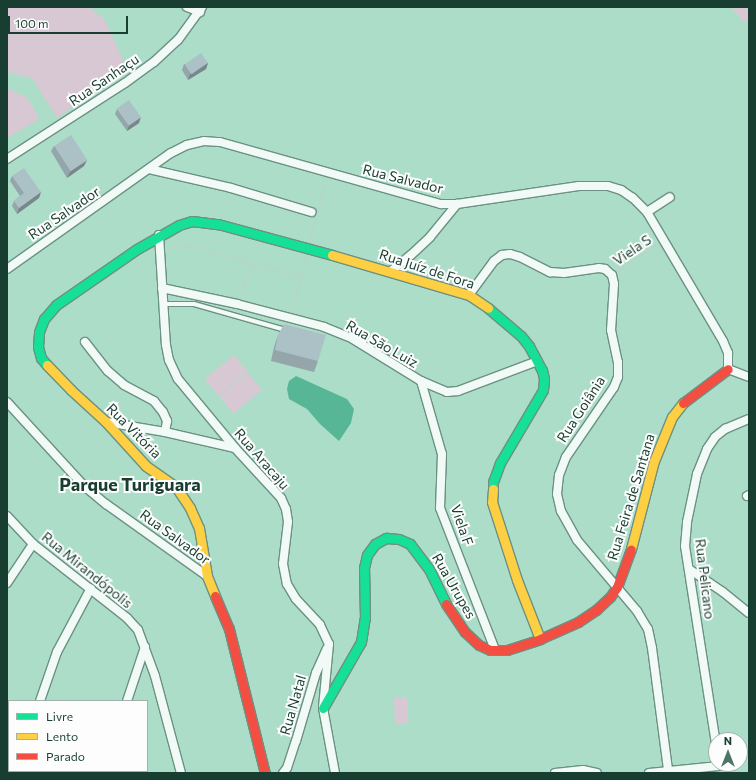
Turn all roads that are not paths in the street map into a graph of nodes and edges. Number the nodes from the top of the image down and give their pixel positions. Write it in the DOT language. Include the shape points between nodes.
graph roads {
  1 [pos="187,7"];
  2 [pos="201,10"];
  3 [pos="7,159"];
  4 [pos="149,169"];
  5 [pos="670,198"];
  6 [pos="457,204"];
  7 [pos="311,212"];
  8 [pos="647,212"];
  9 [pos="178,225"];
  10 [pos="159,235"];
  11 [pos="7,269"];
  12 [pos="391,271"];
  13 [pos="162,288"];
  14 [pos="469,295"];
  15 [pos="163,304"];
  16 [pos="292,332"];
  17 [pos="85,342"];
  18 [pos="538,361"];
  19 [pos="728,369"];
  20 [pos="749,377"];
  21 [pos="421,381"];
  22 [pos="7,402"];
  23 [pos="749,419"];
  24 [pos="106,422"];
  25 [pos="165,432"];
  26 [pos="235,448"];
  27 [pos="7,516"];
  28 [pos="33,544"];
  29 [pos="689,569"];
  30 [pos="207,576"];
  31 [pos="7,583"];
  32 [pos="617,587"];
  33 [pos="91,588"];
  34 [pos="749,613"];
  35 [pos="540,639"];
  36 [pos="329,644"];
  37 [pos="145,647"];
  38 [pos="495,650"];
  39 [pos="40,700"];
  40 [pos="127,700"];
  41 [pos="323,708"];
  42 [pos="714,732"];
  43 [pos="708,768"];
  44 [pos="668,770"];
  45 [pos="181,773"];
  46 [pos="265,773"];
  47 [pos="283,773"];
  48 [pos="335,773"];
  49 [pos="556,773"];
  50 [pos="597,773"];
  51 [pos="649,773"];
  1 -- 2 [label="street"];
  2 -- 3 [label="street, Rua Sanhaçu" via="178,40 154,62"];
  4 -- 6 [label="street, Rua Salvador" via="187,145 220,142 427,201"];
  4 -- 7 [label="street" via="231,188"];
  4 -- 11 [label="street, Rua Salvador"];
  5 -- 8 [label="street"];
  6 -- 8 [label="street, Rua Salvador" via="592,185 620,190 633,198"];
  6 -- 12 [label="street" via="430,237"];
  8 -- 19 [label="street, Rua Salvador" via="723,340 728,352"];
  9 -- 10 [label="street, Rua Vitória"];
  9 -- 12 [label="street, Rua Juíz de Fora" via="192,221 218,224"];
  10 -- 13 [label="street, Rua Aracaju"];
  10 -- 24 [label="street, Rua Vitória" via="56,305 44,319 39,332 38,347 41,358"];
  12 -- 14 [label="street, Rua Juíz de Fora"];
  13 -- 15 [label="street, Rua Aracaju"];
  13 -- 21 [label="street, Rua São Luiz" via="238,304 332,330 377,353"];
  14 -- 18 [label="street, Rua Juíz de Fora" via="521,336"];
  14 -- 32 [label="street, Rua Goiânia" via="494,261 502,255 520,257 550,272 564,274 599,268 605,269 612,276 612,330 618,376 614,387 566,457 558,475 557,494 561,511 577,540"];
  15 -- 16 [label="lane" via="194,304"];
  15 -- 26 [label="street, Rua Aracaju" via="169,360 178,379"];
  17 -- 25 [label="street" via="108,371 124,385 154,401 167,420"];
  18 -- 21 [label="street, Rua São Luiz" via="458,391 447,392"];
  18 -- 35 [label="street, Rua Juíz de Fora" via="544,379 543,390 500,463 493,482 492,502 517,580"];
  19 -- 20 [label="street"];
  19 -- 32 [label="street, Rua Feira de Santana" via="685,401 672,417 654,461 628,560"];
  21 -- 38 [label="street, Viela F" via="442,454 440,508"];
  22 -- 30 [label="street, Rua Salvador" via="83,485"];
  23 -- 29 [label="street, Rua Pelicano" via="725,429 714,437 697,474 688,515 685,546"];
  24 -- 25 [label="street"];
  24 -- 30 [label="street, Rua Vitória" via="146,466 176,487 190,508 198,528"];
  25 -- 26 [label="street"];
  26 -- 36 [label="street, Rua Aracaju" via="281,498 288,522 283,564 287,584 296,599 320,625"];
  27 -- 28 [label="street, Rua Mirandópolis"];
  28 -- 31 [label="street"];
  28 -- 33 [label="street, Rua Mirandópolis"];
  29 -- 34 [label="street"];
  29 -- 42 [label="street, Rua Pelicano"];
  30 -- 46 [label="street, Rua Vitória" via="228,629"];
  32 -- 35 [label="street, Rua Urupes" via="596,610 578,622"];
  32 -- 44 [label="street" via="648,629"];
  33 -- 37 [label="street, Rua Mirandópolis" via="133,624"];
  33 -- 39 [label="street" via="57,652"];
  35 -- 38 [label="street, Rua Urupes" via="507,650"];
  36 -- 41 [label="street"];
  36 -- 47 [label="street, Rua Natal" via="316,673 296,741"];
  37 -- 40 [label="street"];
  37 -- 45 [label="street, Rua Mirandópolis"];
  38 -- 41 [label="street, Rua Urupes" via="479,645 465,632 447,606 429,569 410,544 399,539 386,538 375,544 367,555 364,568 365,618 361,642"];
  41 -- 48 [label="street"];
  43 -- 44 [label="street"];
  44 -- 51 [label="street"];
  49 -- 50 [label="street" via="583,770"];
}
